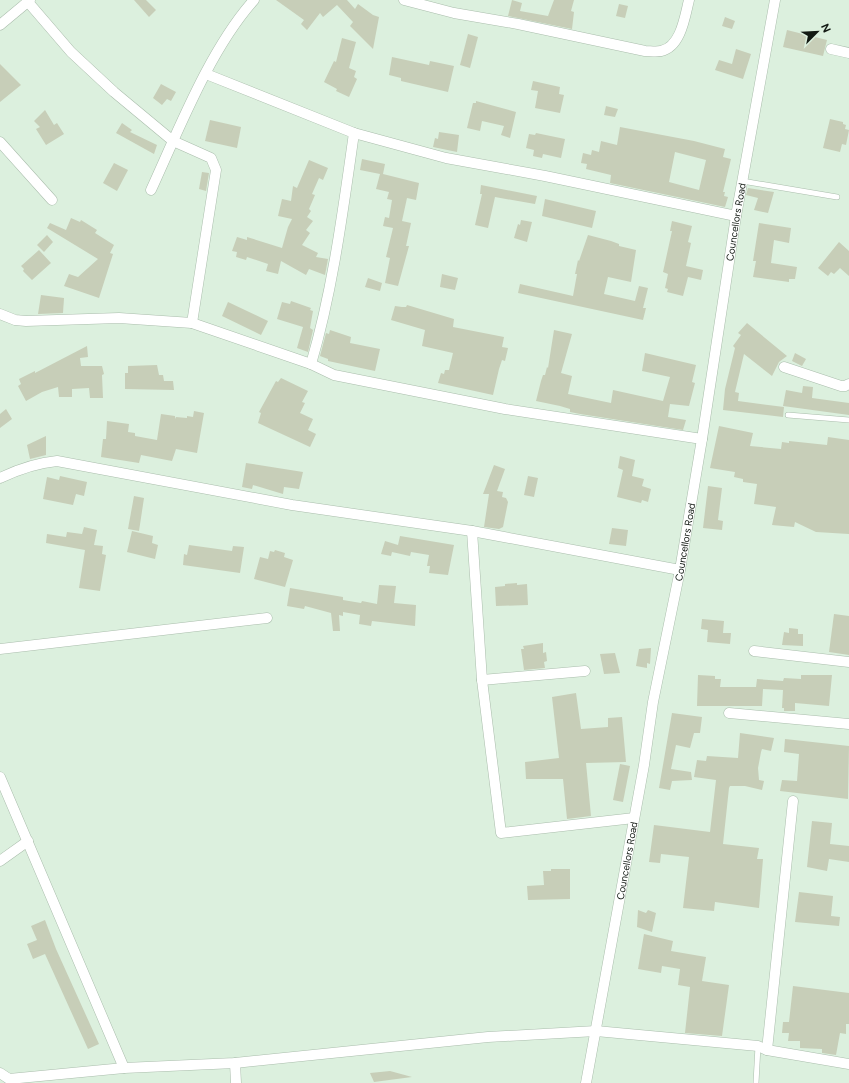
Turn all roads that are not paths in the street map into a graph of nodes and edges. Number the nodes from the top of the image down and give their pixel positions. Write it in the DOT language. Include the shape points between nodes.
graph roads {
  1 [pos="254,0"];
  2 [pos="404,0"];
  3 [pos="689,0"];
  4 [pos="775,0"];
  5 [pos="29,1"];
  6 [pos="0,25"];
  7 [pos="831,49"];
  8 [pos="849,53"];
  9 [pos="206,74"];
  10 [pos="354,133"];
  11 [pos="174,141"];
  12 [pos="0,142"];
  13 [pos="742,181"];
  14 [pos="151,190"];
  15 [pos="837,197"];
  16 [pos="52,200"];
  17 [pos="736,216"];
  18 [pos="0,314"];
  19 [pos="192,324"];
  20 [pos="311,364"];
  21 [pos="784,367"];
  22 [pos="849,384"];
  23 [pos="788,415"];
  24 [pos="849,420"];
  25 [pos="702,439"];
  26 [pos="0,478"];
  27 [pos="472,532"];
  28 [pos="680,570"];
  29 [pos="267,618"];
  30 [pos="0,650"];
  31 [pos="754,651"];
  32 [pos="849,662"];
  33 [pos="585,671"];
  34 [pos="482,680"];
  35 [pos="729,713"];
  36 [pos="849,724"];
  37 [pos="0,777"];
  38 [pos="793,801"];
  39 [pos="634,818"];
  40 [pos="28,841"];
  41 [pos="0,861"];
  42 [pos="596,1031"];
  43 [pos="762,1048"];
  44 [pos="235,1063"];
  45 [pos="849,1064"];
  46 [pos="124,1068"];
  47 [pos="0,1074"];
  48 [pos="236,1083"];
  49 [pos="586,1083"];
  50 [pos="756,1083"];
  1 -- 9 [label="street" via="239,17"];
  2 -- 3 [label="street" via="454,13 645,51 662,51 671,46 678,37"];
  4 -- 13 [label="street, Councellors Road"];
  5 -- 6 [label="street"];
  5 -- 11 [label="street" via="71,52 114,92"];
  7 -- 8 [label="street"];
  9 -- 10 [label="street"];
  9 -- 11 [label="street"];
  10 -- 17 [label="street" via="446,158"];
  10 -- 20 [label="street" via="343,212 321,329"];
  11 -- 14 [label="street"];
  11 -- 19 [label="street" via="211,158 216,170"];
  12 -- 16 [label="street"];
  13 -- 15 [label="lane"];
  13 -- 17 [label="street, Councellors Road"];
  17 -- 25 [label="street, Councellors Road"];
  18 -- 19 [label="street" via="26,322 119,318"];
  19 -- 20 [label="street"];
  20 -- 25 [label="street" via="334,375 498,407"];
  21 -- 22 [label="street" via="841,386"];
  23 -- 24 [label="lane"];
  25 -- 28 [label="street, Councellors Road"];
  26 -- 27 [label="street" via="22,468 57,461 292,505"];
  27 -- 28 [label="street"];
  27 -- 34 [label="street"];
  28 -- 39 [label="street, Councellors Road" via="653,702"];
  29 -- 30 [label="street"];
  31 -- 32 [label="street"];
  33 -- 34 [label="street"];
  34 -- 39 [label="street" via="500,833"];
  35 -- 36 [label="street"];
  37 -- 40 [label="street"];
  38 -- 43 [label="street"];
  39 -- 42 [label="street, Councellors Road"];
  40 -- 41 [label="street"];
  40 -- 46 [label="street"];
  42 -- 43 [label="street"];
  42 -- 44 [label="street" via="488,1037"];
  42 -- 49 [label="street, Councellors Road"];
  43 -- 45 [label="street"];
  43 -- 50 [label="lane"];
  44 -- 46 [label="street"];
  44 -- 48 [label="street"];
  46 -- 47 [label="street" via="9,1079"];
}
